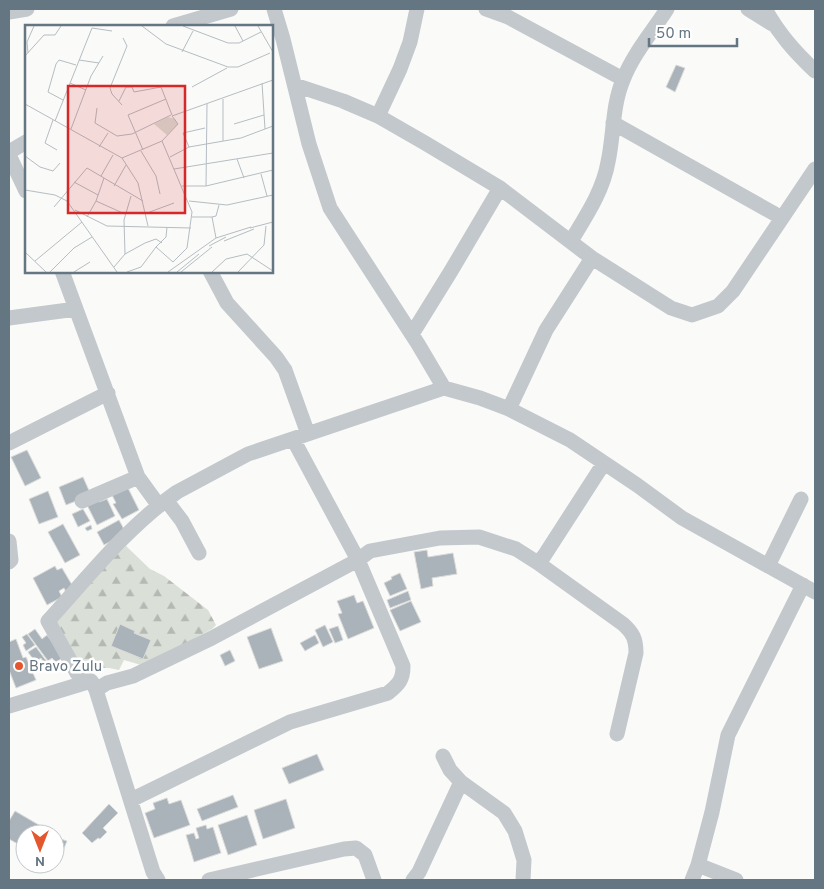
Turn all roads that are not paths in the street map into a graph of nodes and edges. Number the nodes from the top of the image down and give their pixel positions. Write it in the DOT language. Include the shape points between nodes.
graph roads {
  1 [pos="27,9"];
  2 [pos="231,9"];
  3 [pos="274,9"];
  4 [pos="417,9"];
  5 [pos="486,9"];
  6 [pos="668,9"];
  7 [pos="748,9"];
  8 [pos="764,9"];
  9 [pos="9,12"];
  10 [pos="176,25"];
  11 [pos="774,25"];
  12 [pos="815,71"];
  13 [pos="623,79"];
  14 [pos="295,85"];
  15 [pos="378,116"];
  16 [pos="613,123"];
  17 [pos="25,143"];
  18 [pos="9,153"];
  19 [pos="815,169"];
  20 [pos="20,187"];
  21 [pos="500,188"];
  22 [pos="782,218"];
  23 [pos="572,241"];
  24 [pos="592,258"];
  25 [pos="62,272"];
  26 [pos="211,272"];
  27 [pos="76,310"];
  28 [pos="9,318"];
  29 [pos="412,334"];
  30 [pos="444,388"];
  31 [pos="108,393"];
  32 [pos="509,409"];
  33 [pos="308,434"];
  34 [pos="293,439"];
  35 [pos="9,443"];
  36 [pos="604,463"];
  37 [pos="138,477"];
  38 [pos="801,499"];
  39 [pos="82,501"];
  40 [pos="162,503"];
  41 [pos="9,540"];
  42 [pos="199,553"];
  43 [pos="358,560"];
  44 [pos="9,562"];
  45 [pos="538,563"];
  46 [pos="768,566"];
  47 [pos="809,589"];
  48 [pos="94,685"];
  49 [pos="9,706"];
  50 [pos="617,734"];
  51 [pos="444,756"];
  52 [pos="461,782"];
  53 [pos="131,800"];
  54 [pos="698,865"];
  55 [pos="158,880"];
  56 [pos="210,880"];
  57 [pos="374,880"];
  58 [pos="413,880"];
  59 [pos="523,880"];
  60 [pos="692,880"];
  61 [pos="736,880"];
  1 -- 9 [label="street"];
  2 -- 10 [label="street"];
  3 -- 14 [label="street"];
  4 -- 15 [label="street" via="410,42"];
  5 -- 13 [label="street" via="508,17"];
  6 -- 13 [label="street"];
  7 -- 11 [label="street"];
  8 -- 11 [label="street"];
  11 -- 12 [label="street" via="792,50"];
  13 -- 16 [label="street"];
  14 -- 15 [label="street"];
  14 -- 29 [label="street" via="309,144 330,208"];
  15 -- 21 [label="street"];
  16 -- 22 [label="street"];
  16 -- 23 [label="street" via="604,179"];
  17 -- 18 [label="street"];
  18 -- 20 [label="street"];
  19 -- 22 [label="street"];
  21 -- 23 [label="street"];
  21 -- 29 [label="street"];
  22 -- 24 [label="street" via="733,291 718,306 692,315 671,308"];
  23 -- 24 [label="street"];
  24 -- 32 [label="street" via="546,330"];
  25 -- 27 [label="street"];
  26 -- 33 [label="street" via="227,302 285,370"];
  27 -- 28 [label="street"];
  27 -- 31 [label="street"];
  29 -- 30 [label="street"];
  30 -- 32 [label="street"];
  30 -- 33 [label="street"];
  31 -- 35 [label="street"];
  31 -- 37 [label="street"];
  32 -- 36 [label="street" via="570,440"];
  33 -- 34 [label="street"];
  34 -- 40 [label="street" via="248,454"];
  34 -- 43 [label="street"];
  36 -- 45 [label="street"];
  36 -- 46 [label="street" via="682,518"];
  37 -- 39 [label="street"];
  37 -- 40 [label="street"];
  38 -- 46 [label="street"];
  40 -- 42 [label="street" via="182,521"];
  40 -- 48 [label="street" via="110,552 48,621 77,673"];
  41 -- 44 [label="street"];
  43 -- 45 [label="street" via="370,552 440,538 479,537 516,549"];
  43 -- 48 [label="street" via="212,638 132,676"];
  43 -- 53 [label="street" via="403,666 400,684 388,693 290,722"];
  45 -- 50 [label="street" via="632,633 636,653"];
  46 -- 47 [label="street"];
  47 -- 54 [label="street" via="728,735"];
  48 -- 49 [label="street"];
  48 -- 53 [label="street"];
  51 -- 52 [label="street" via="450,770"];
  52 -- 58 [label="street"];
  52 -- 59 [label="street" via="504,813 516,831 524,860"];
  53 -- 55 [label="street"];
  54 -- 60 [label="street"];
  54 -- 61 [label="street"];
  56 -- 57 [label="street" via="356,848 364,854"];
}
